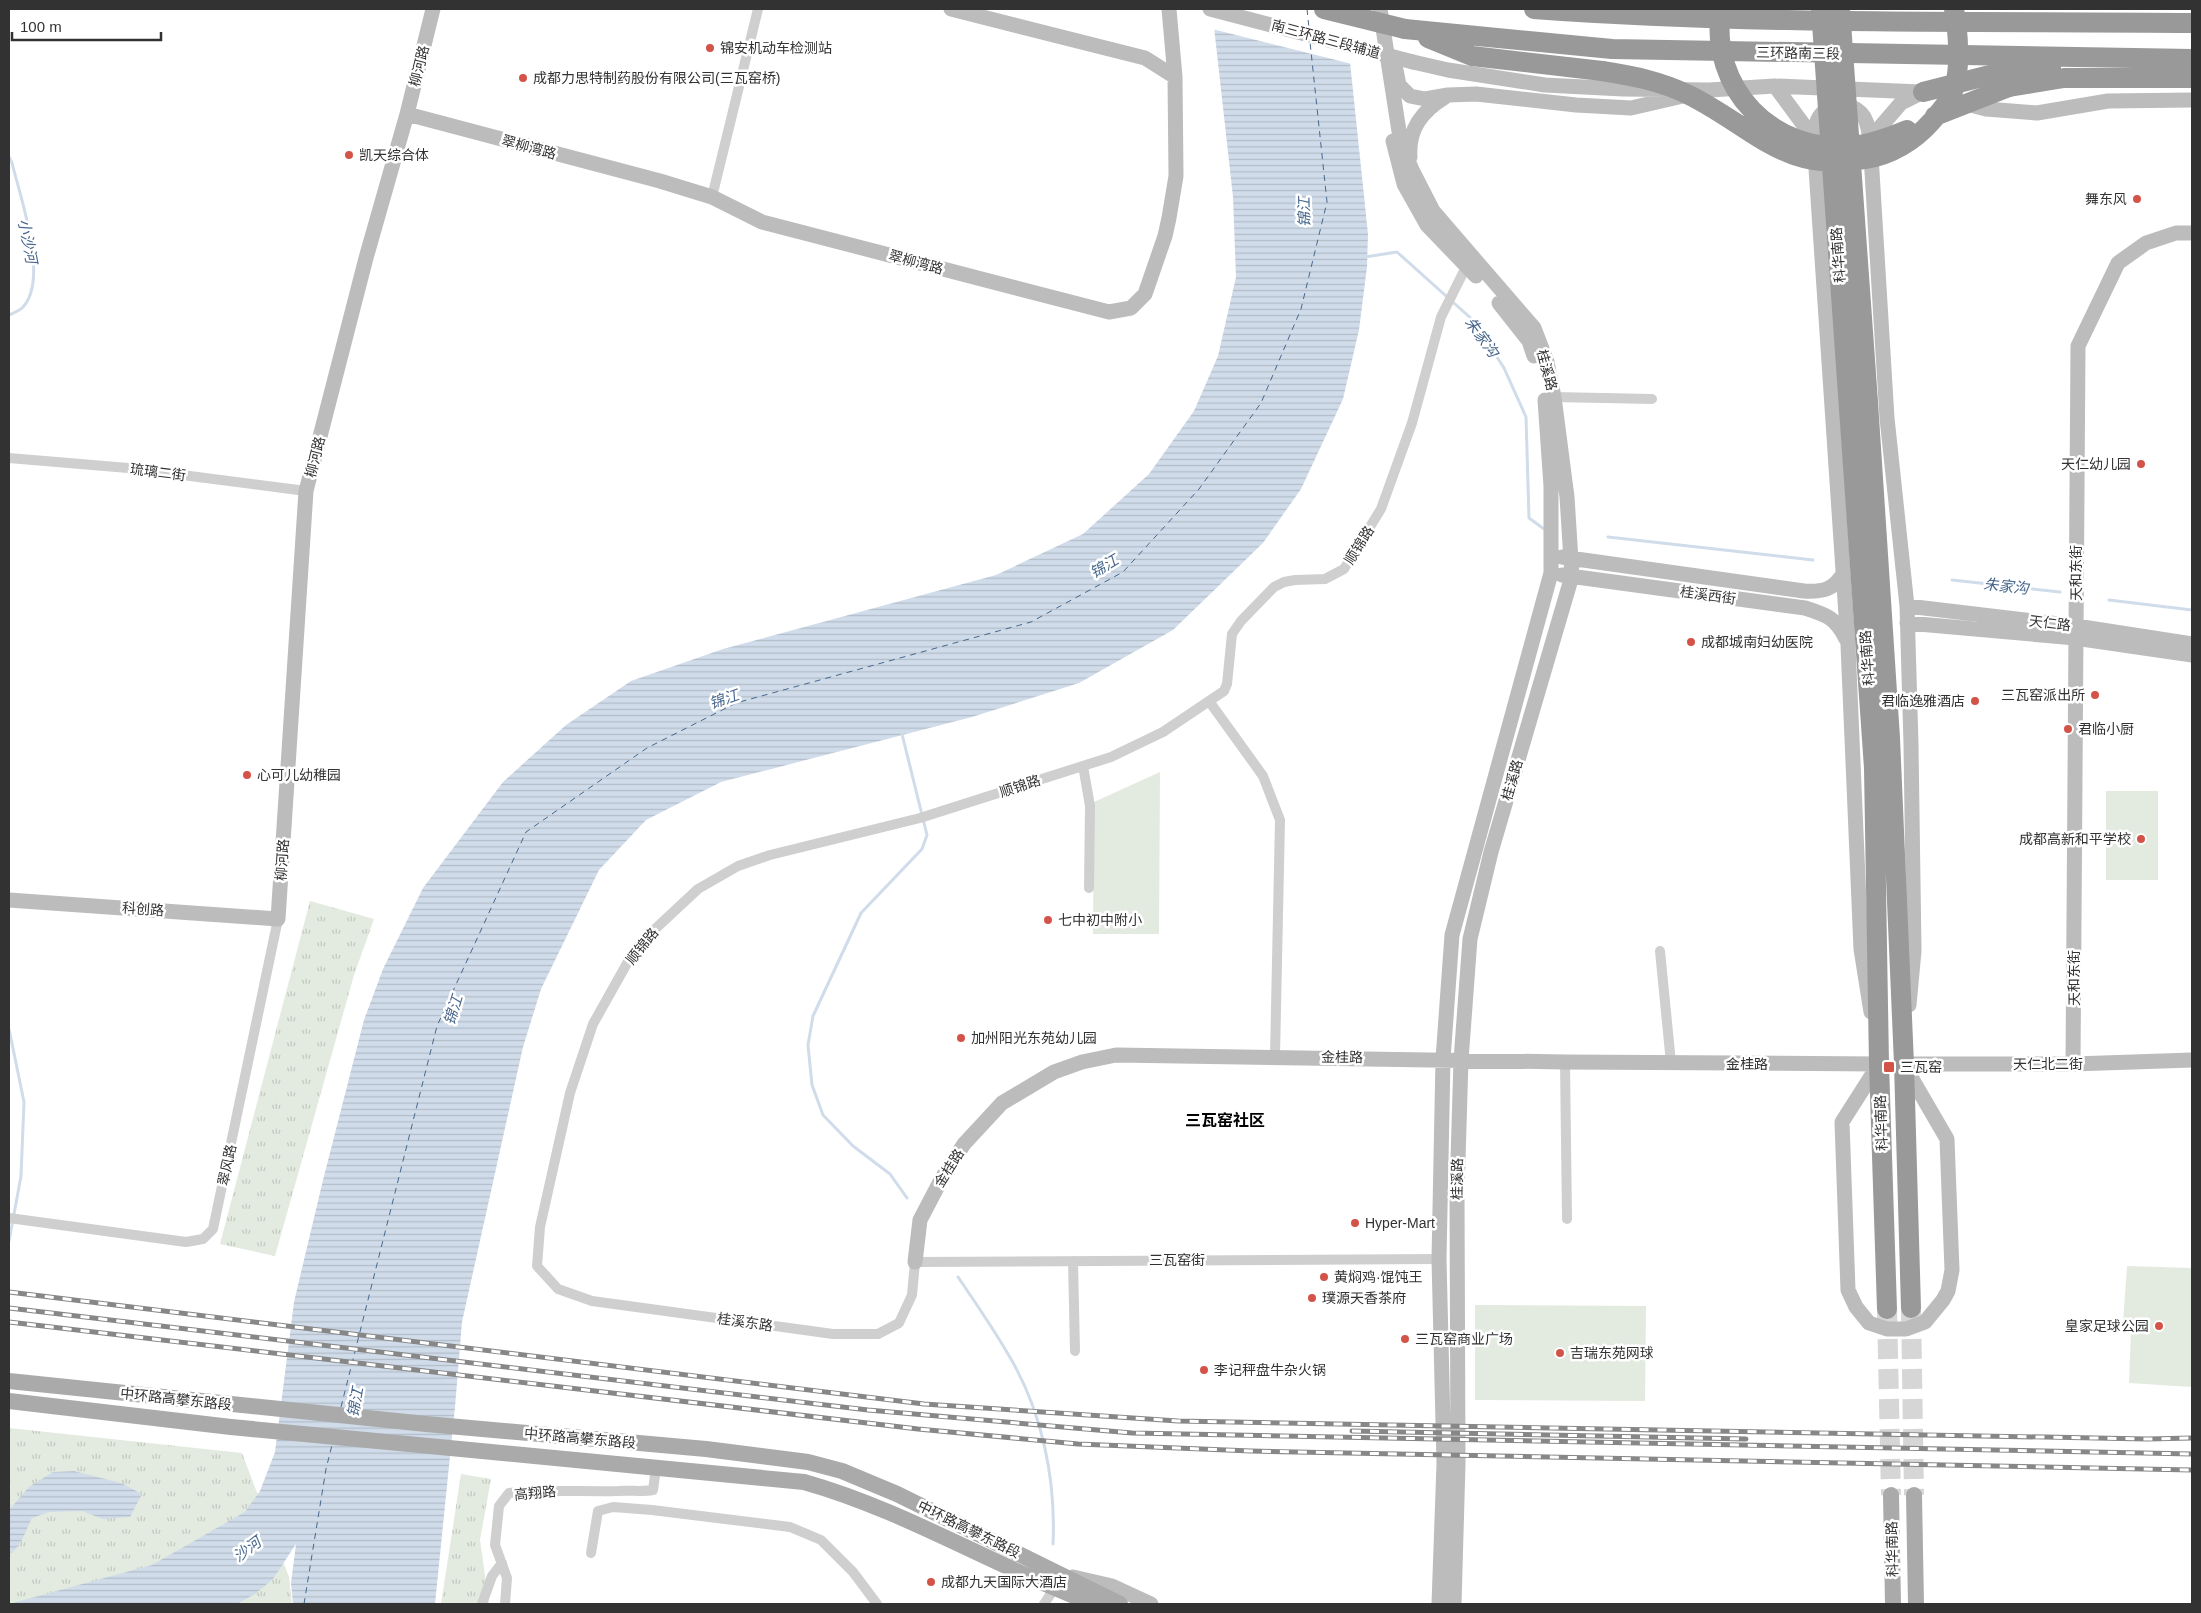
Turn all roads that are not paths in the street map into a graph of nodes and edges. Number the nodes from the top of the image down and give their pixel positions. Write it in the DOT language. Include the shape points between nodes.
graph roads {
  1 [pos="433,9"];
  2 [pos="758,9"];
  3 [pos="951,9"];
  4 [pos="1169,9"];
  5 [pos="1210,9"];
  6 [pos="1324,9"];
  7 [pos="1374,9"];
  8 [pos="1380,9"];
  9 [pos="1386,9"];
  10 [pos="1534,9"];
  11 [pos="1647,9"];
  12 [pos="1721,9"];
  13 [pos="1821,9"];
  14 [pos="1840,9"];
  15 [pos="1954,9"];
  16 [pos="1622,15"];
  17 [pos="2192,23"];
  18 [pos="1405,29"];
  19 [pos="1171,34"];
  20 [pos="1145,58"];
  21 [pos="2110,58"];
  22 [pos="2192,59"];
  23 [pos="1175,77"];
  24 [pos="2192,78"];
  25 [pos="1775,86"];
  26 [pos="1709,90"];
  27 [pos="1923,92"];
  28 [pos="1448,95"];
  29 [pos="2192,100"];
  30 [pos="407,114"];
  31 [pos="1814,139"];
  32 [pos="1870,139"];
  33 [pos="1412,170"];
  34 [pos="712,197"];
  35 [pos="2192,233"];
  36 [pos="1469,261"];
  37 [pos="1554,396"];
  38 [pos="1652,399"];
  39 [pos="1858,405"];
  40 [pos="9,458"];
  41 [pos="1872,467"];
  42 [pos="306,491"];
  43 [pos="1856,499"];
  44 [pos="1840,524"];
  45 [pos="1901,540"];
  46 [pos="1553,555"];
  47 [pos="1571,558"];
  48 [pos="1551,573"];
  49 [pos="1843,574"];
  50 [pos="1572,576"];
  51 [pos="1907,606"];
  52 [pos="1907,622"];
  53 [pos="2076,632"];
  54 [pos="2192,644"];
  55 [pos="1848,645"];
  56 [pos="2192,655"];
  57 [pos="1209,701"];
  58 [pos="1851,728"];
  59 [pos="1911,744"];
  60 [pos="1874,758"];
  61 [pos="1082,766"];
  62 [pos="1893,804"];
  63 [pos="1089,888"];
  64 [pos="9,900"];
  65 [pos="278,919"];
  66 [pos="1660,951"];
  67 [pos="1275,1056"];
  68 [pos="1443,1059"];
  69 [pos="1461,1060"];
  70 [pos="2192,1060"];
  71 [pos="1565,1062"];
  72 [pos="1671,1063"];
  73 [pos="1879,1064"];
  74 [pos="1904,1064"];
  75 [pos="2073,1064"];
  76 [pos="9,1218"];
  77 [pos="1567,1219"];
  78 [pos="1439,1259"];
  79 [pos="1073,1261"];
  80 [pos="915,1262"];
  81 [pos="537,1266"];
  82 [pos="1911,1308"];
  83 [pos="1887,1310"];
  84 [pos="1075,1350"];
  85 [pos="9,1381"];
  86 [pos="9,1401"];
  87 [pos="656,1468"];
  88 [pos="1891,1495"];
  89 [pos="1914,1495"];
  90 [pos="592,1553"];
  91 [pos="502,1563"];
  92 [pos="1062,1575"];
  93 [pos="1054,1589"];
  94 [pos="1116,1603"];
  95 [pos="482,1604"];
  96 [pos="505,1604"];
  97 [pos="877,1604"];
  98 [pos="1044,1604"];
  99 [pos="1071,1604"];
  100 [pos="1092,1604"];
  101 [pos="1151,1604"];
  102 [pos="1439,1604"];
  103 [pos="1454,1604"];
  104 [pos="1893,1604"];
  105 [pos="1916,1604"];
  1 -- 30 [label="street, 柳河路"];
  2 -- 34 [label="street"];
  3 -- 20 [label="street"];
  4 -- 19 [label="street, 翠柳湾路"];
  5 -- 26 [label="street, 南三环路三段辅道, bridge" via="1448,70 1545,85 1623,90"];
  6 -- 18 [label="highway, bridge"];
  7 -- 36 [label="street, 桂溪路" via="1396,157 1404,184 1427,225"];
  8 -- 33 [label="street, 桂溪路" via="1401,144"];
  9 -- 28 [label="street" via="1399,85 1410,96 1425,99"];
  10 -- 16 [label="highway"];
  11 -- 16 [label="highway"];
  12 -- 24 [label="highway, bridge" via="1718,24 1720,49 1729,79 1742,101 1780,131 1829,146 1852,146 1882,140 2008,87 2064,78"];
  13 -- 39 [label="highway, 科华南路, bridge"];
  14 -- 39 [label="highway, 科华南路, bridge"];
  15 -- 18 [label="highway, bridge" via="1958,27 1954,89 1940,111 1923,131 1903,146 1875,158 1844,163 1814,162 1786,153 1690,96 1654,80 1602,70 1472,56"];
  16 -- 17 [label="highway"];
  18 -- 21 [label="highway, 三环路南三段" via="1612,49"];
  19 -- 20 [label="street" via="1164,51"];
  19 -- 23 [label="street, 翠柳湾路"];
  20 -- 23 [label="street"];
  21 -- 22 [label="highway, 三环路南三段"];
  21 -- 27 [label="highway" via="1986,76"];
  23 -- 34 [label="street, 翠柳湾路" via="1176,176 1169,218 1146,294 1131,308 1109,312 762,222"];
  25 -- 26 [label="street"];
  25 -- 27 [label="street"];
  25 -- 31 [label="street"];
  26 -- 28 [label="street" via="1631,108 1476,94"];
  27 -- 29 [label="street" via="1986,109 2037,113 2108,101"];
  27 -- 32 [label="street" via="1901,103"];
  28 -- 33 [label="street" via="1433,104 1415,122 1409,144"];
  30 -- 34 [label="street, 翠柳湾路"];
  30 -- 42 [label="street, 柳河路"];
  31 -- 32 [label="street" via="1817,120 1836,105 1852,106 1862,114"];
  31 -- 44 [label="street"];
  32 -- 45 [label="street" via="1887,418"];
  33 -- 36 [label="street, 桂溪路" via="1433,211"];
  35 -- 53 [label="street, 天和东街" via="2176,233 2146,243 2118,263 2078,346"];
  36 -- 37 [label="street, 桂溪路" via="1534,328 1547,362"];
  36 -- 46 [label="street, 桂溪路" via="1529,341 1540,371 1550,468"];
  36 -- 57 [label="street, 顺锦路" via="1440,317 1412,423 1381,508 1351,560 1344,569 1324,580 1295,580 1274,587 1232,634 1227,684 1224,691"];
  37 -- 38 [label="street"];
  37 -- 47 [label="street, 桂溪路"];
  39 -- 41 [label="highway, 科华南路"];
  39 -- 43 [label="highway, 科华南路"];
  40 -- 42 [label="street, 琉璃二街" via="128,468"];
  41 -- 45 [label="street" via="1884,510"];
  41 -- 62 [label="highway, 科华南路"];
  42 -- 65 [label="street, 柳河路"];
  43 -- 44 [label="street"];
  43 -- 60 [label="highway, 科华南路"];
  44 -- 49 [label="street"];
  45 -- 51 [label="street"];
  46 -- 47 [label="street, 桂溪西街"];
  46 -- 48 [label="street, 桂溪路"];
  47 -- 49 [label="street, 桂溪西街" via="1804,591 1824,591 1836,585"];
  47 -- 50 [label="street, 桂溪路"];
  48 -- 50 [label="street, 桂溪西街"];
  48 -- 68 [label="street, 桂溪路" via="1452,935"];
  49 -- 55 [label="street"];
  50 -- 55 [label="street, 桂溪西街" via="1806,608 1838,622"];
  50 -- 69 [label="street, 桂溪路" via="1491,852 1470,939"];
  51 -- 52 [label="street"];
  51 -- 53 [label="street, 天仁路"];
  52 -- 53 [label="street, 天仁路"];
  52 -- 59 [label="street"];
  53 -- 54 [label="street, 天仁路"];
  53 -- 56 [label="street, 天仁路"];
  53 -- 75 [label="street, 天和东街"];
  55 -- 58 [label="street"];
  57 -- 61 [label="street, 顺锦路" via="1163,732 1111,757"];
  57 -- 67 [label="street" via="1263,776 1280,820"];
  58 -- 60 [label="street"];
  58 -- 73 [label="street" via="1861,949"];
  59 -- 62 [label="street"];
  59 -- 74 [label="street" via="1914,951"];
  60 -- 73 [label="highway, 科华南路"];
  61 -- 63 [label="street" via="1090,806"];
  61 -- 81 [label="street, 顺锦路" via="925,817 770,855 738,866 698,889 654,930 630,958 593,1024 570,1093 540,1227"];
  62 -- 74 [label="highway, 科华南路"];
  64 -- 65 [label="street, 科创路"];
  65 -- 76 [label="street, 翠风路" via="213,1229 203,1238 186,1242"];
  66 -- 72 [label="street"];
  67 -- 68 [label="street, 金桂路"];
  67 -- 80 [label="street, 金桂路" via="1116,1055 1054,1072 1002,1103 964,1144 920,1220"];
  68 -- 69 [label="street, 金桂路"];
  68 -- 78 [label="street, 桂溪路"];
  69 -- 71 [label="street, 金桂路"];
  69 -- 103 [label="street, 桂溪路"];
  70 -- 75 [label="street, 天仁北二街"];
  71 -- 72 [label="street, 金桂路"];
  71 -- 77 [label="street"];
  72 -- 73 [label="street, 金桂路"];
  73 -- 74 [label="street" via="1842,1122 1848,1290 1869,1323 1887,1329 1906,1329 1926,1322 1948,1292 1952,1270 1947,1138"];
  73 -- 83 [label="highway, 科华南路"];
  74 -- 75 [label="street, 天仁北二街"];
  74 -- 82 [label="highway, 科华南路"];
  78 -- 79 [label="street, 三瓦窑街"];
  78 -- 102 [label="street, 桂溪路" via="1444,1464"];
  79 -- 80 [label="street, 三瓦窑街"];
  79 -- 84 [label="street"];
  80 -- 81 [label="street, 桂溪东路" via="912,1295 899,1323 878,1334 833,1334 592,1301 558,1289"];
  85 -- 92 [label="main road, 中环路高攀东路段" via="706,1449 808,1462 842,1471 897,1494"];
  86 -- 87 [label="main road, 中环路高攀东路段" via="231,1427"];
  87 -- 91 [label="street, 高翔路" via="653,1490 645,1492 545,1490 509,1493 499,1506 495,1544"];
  87 -- 93 [label="main road, 中环路高攀东路段" via="804,1482 837,1491 892,1512"];
  88 -- 104 [label="main road, 科华南路"];
  89 -- 105 [label="main road, 科华南路"];
  90 -- 97 [label="street" via="598,1511 613,1507 790,1527 821,1540 853,1572"];
  91 -- 95 [label="street" via="492,1576"];
  91 -- 96 [label="street, 高翔路" via="507,1578"];
  92 -- 94 [label="main road, 中环路高攀东路段"];
  92 -- 101 [label="street" via="1112,1586"];
  93 -- 98 [label="street"];
  93 -- 99 [label="street"];
  93 -- 100 [label="main road, 中环路高攀东路段"];
}
